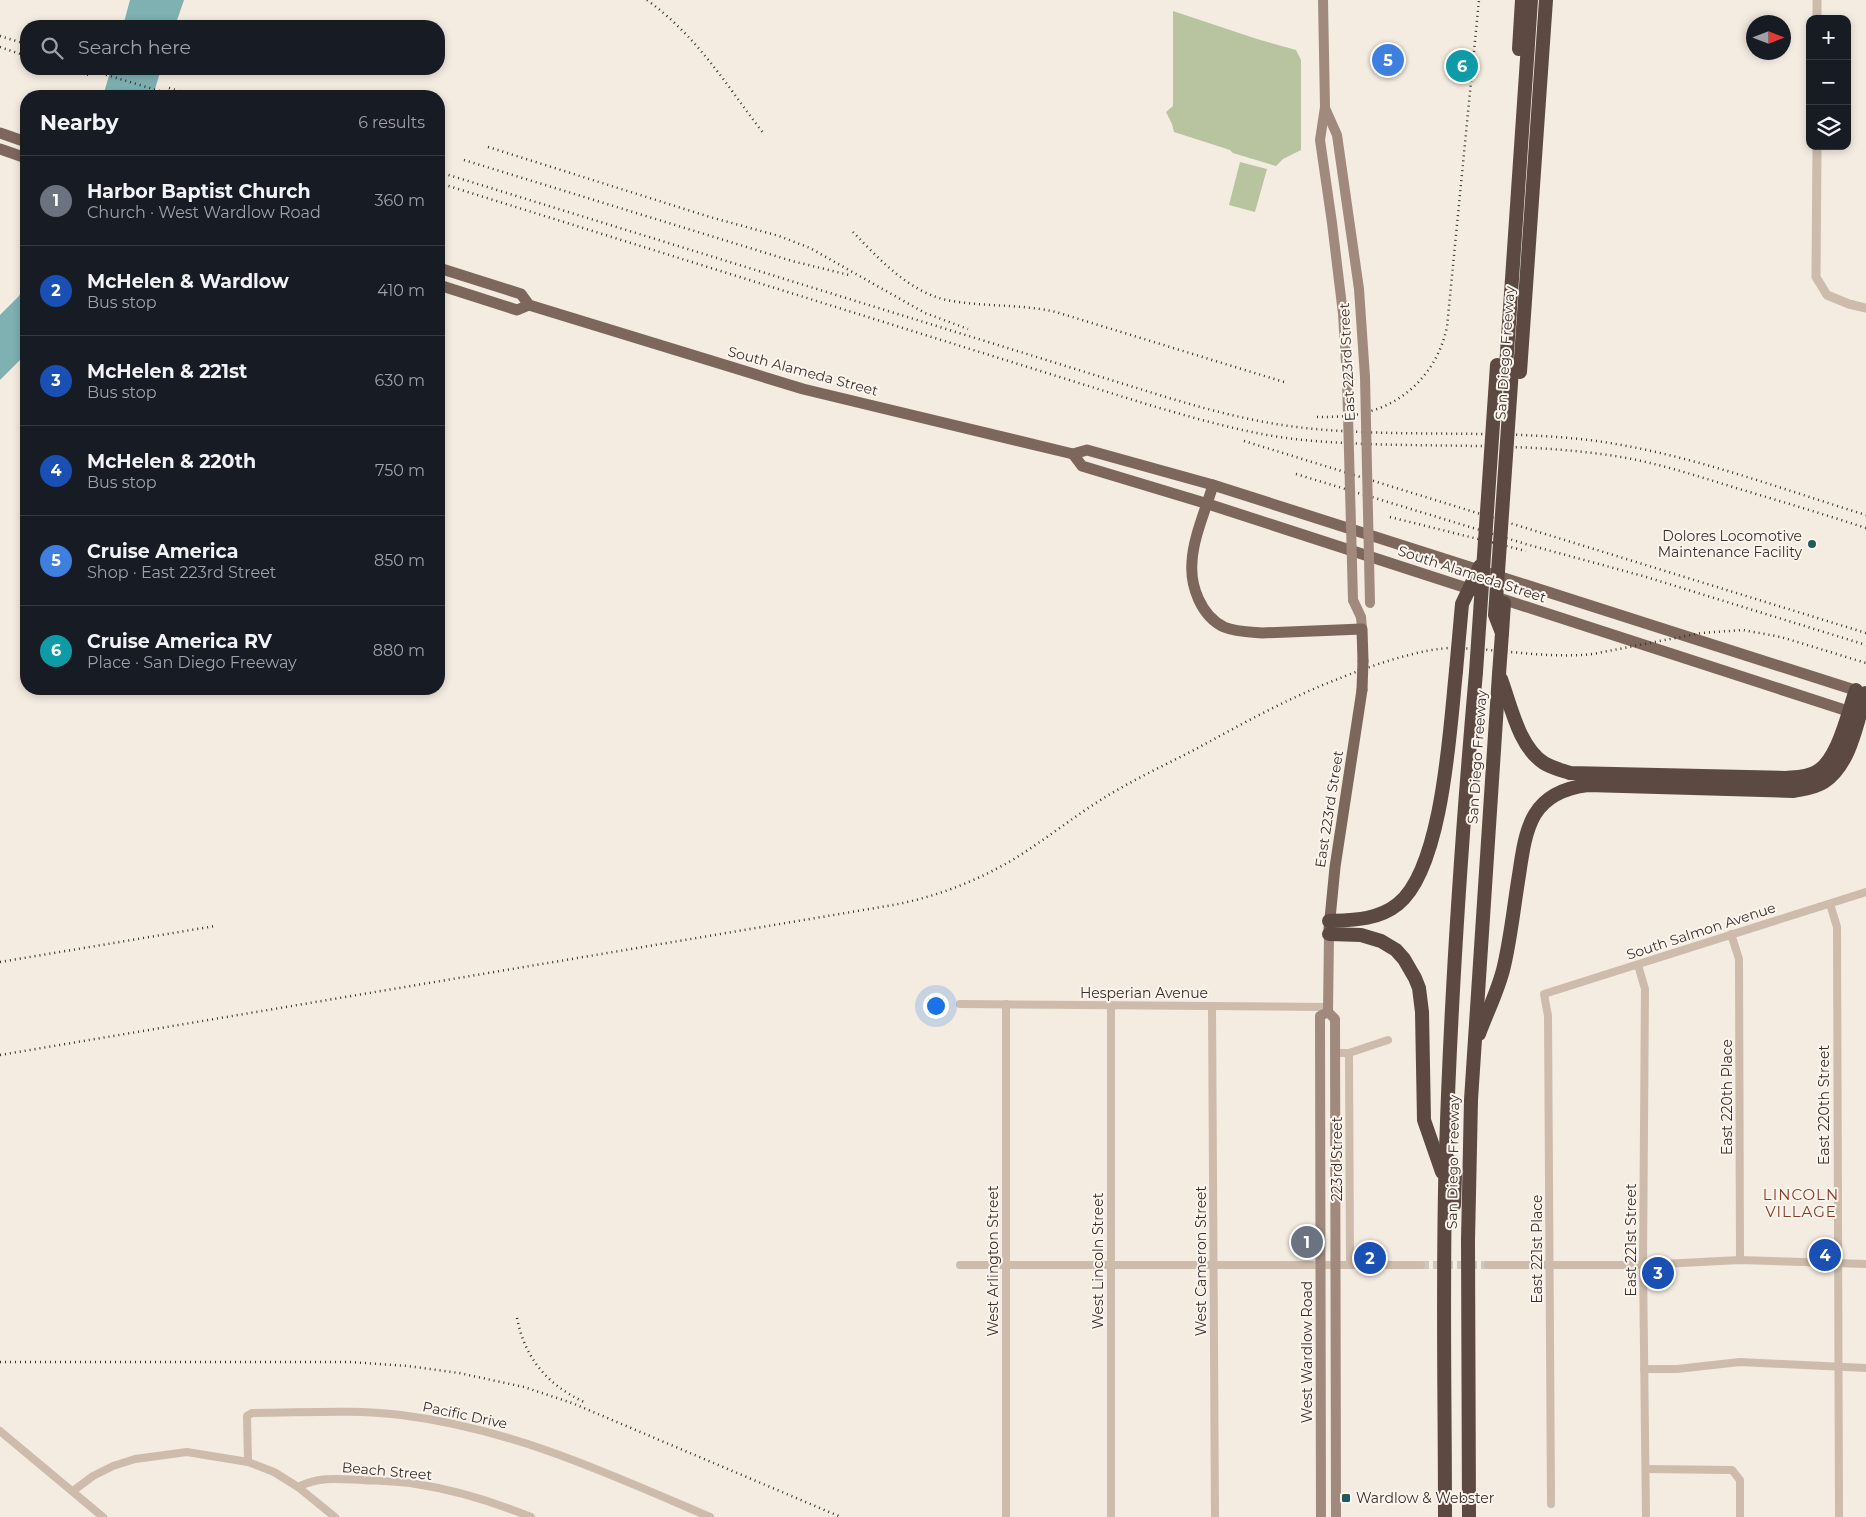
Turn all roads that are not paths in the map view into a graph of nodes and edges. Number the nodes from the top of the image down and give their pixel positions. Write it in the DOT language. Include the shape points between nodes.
graph roads {
  1 [pos="1323,0"];
  2 [pos="1522,0"];
  3 [pos="1532,0"];
  4 [pos="1537,0"];
  5 [pos="1546,0"];
  6 [pos="1817,0"];
  7 [pos="1817,15"];
  8 [pos="1325,107"];
  9 [pos="0,133"];
  10 [pos="20,140"];
  11 [pos="0,149"];
  12 [pos="1816,150"];
  13 [pos="20,156"];
  14 [pos="445,270"];
  15 [pos="445,288"];
  16 [pos="529,305"];
  17 [pos="1866,308"];
  18 [pos="1509,368"];
  19 [pos="1073,454"];
  20 [pos="1213,485"];
  21 [pos="1208,504"];
  22 [pos="1484,556"];
  23 [pos="1361,617"];
  24 [pos="1362,630"];
  25 [pos="1480,672"];
  26 [pos="1499,674"];
  27 [pos="1862,692"];
  28 [pos="1858,714"];
  29 [pos="1866,892"];
  30 [pos="1830,904"];
  31 [pos="1329,927"];
  32 [pos="1731,934"];
  33 [pos="1638,965"];
  34 [pos="1544,994"];
  35 [pos="960,1004"];
  36 [pos="1006,1004"];
  37 [pos="1111,1005"];
  38 [pos="1212,1006"];
  39 [pos="1328,1009"];
  40 [pos="1388,1040"];
  41 [pos="1473,1049"];
  42 [pos="1335,1053"];
  43 [pos="1349,1054"];
  44 [pos="1472,1073"];
  45 [pos="1446,1152"];
  46 [pos="1445,1180"];
  47 [pos="1740,1260"];
  48 [pos="1838,1262"];
  49 [pos="1110,1264"];
  50 [pos="1214,1264"];
  51 [pos="1320,1264"];
  52 [pos="1335,1264"];
  53 [pos="1866,1264"];
  54 [pos="960,1265"];
  55 [pos="1006,1265"];
  56 [pos="1350,1265"];
  57 [pos="1421,1265"];
  58 [pos="1488,1265"];
  59 [pos="1549,1265"];
  60 [pos="1643,1265"];
  61 [pos="1839,1366"];
  62 [pos="1866,1368"];
  63 [pos="1644,1369"];
  64 [pos="0,1431"];
  65 [pos="248,1462"];
  66 [pos="1646,1469"];
  67 [pos="298,1487"];
  68 [pos="72,1492"];
  69 [pos="1551,1504"];
  70 [pos="103,1517"];
  71 [pos="335,1517"];
  72 [pos="531,1517"];
  73 [pos="710,1517"];
  74 [pos="1006,1517"];
  75 [pos="1110,1517"];
  76 [pos="1215,1517"];
  77 [pos="1321,1517"];
  78 [pos="1336,1517"];
  79 [pos="1445,1517"];
  80 [pos="1454,1517"];
  81 [pos="1460,1517"];
  82 [pos="1469,1517"];
  83 [pos="1646,1517"];
  84 [pos="1740,1517"];
  85 [pos="1839,1517"];
  1 -- 8 [label="main road, East 223rd Street"];
  2 -- 18 [label="highway, San Diego Freeway"];
  3 -- 18 [label="highway"];
  4 -- 18 [label="highway"];
  5 -- 18 [label="highway, San Diego Freeway"];
  6 -- 7 [label="street"];
  8 -- 23 [label="main road, East 223rd Street, bridge" via="1320,140 1343,314 1348,378 1353,600"];
  8 -- 23 [label="main road, East 223rd Street, bridge" via="1337,135 1359,289 1365,377 1370,603"];
  9 -- 10 [label="main road"];
  11 -- 13 [label="main road"];
  12 -- 17 [label="street" via="1816,277 1827,295"];
  14 -- 16 [label="main road, South Alameda Street" via="521,294"];
  15 -- 16 [label="main road, South Alameda Street" via="517,310"];
  16 -- 19 [label="main road, South Alameda Street" via="803,389"];
  18 -- 22 [label="highway, San Diego Freeway, bridge"];
  18 -- 25 [label="highway"];
  18 -- 26 [label="highway, San Diego Freeway, bridge" via="1495,615 1502,633"];
  19 -- 20 [label="main road, South Alameda Street" via="1087,450"];
  19 -- 21 [label="main road, South Alameda Street" via="1082,466"];
  20 -- 21 [label="main road"];
  20 -- 27 [label="main road, South Alameda Street"];
  21 -- 24 [label="main road" via="1191,563 1197,597 1213,620 1237,630 1262,633"];
  21 -- 28 [label="main road, South Alameda Street"];
  22 -- 25 [label="highway, San Diego Freeway, bridge"];
  22 -- 31 [label="highway, bridge" via="1462,604 1441,797 1420,875 1406,897 1384,913"];
  23 -- 24 [label="main road, East 223rd Street"];
  24 -- 31 [label="main road, East 223rd Street, bridge" via="1362,690"];
  25 -- 45 [label="highway, San Diego Freeway" via="1472,708"];
  26 -- 28 [label="highway" via="1529,750 1546,765 1570,773 1806,777 1828,761"];
  26 -- 41 [label="highway, San Diego Freeway"];
  27 -- 28 [label="highway"];
  28 -- 41 [label="highway" via="1840,766 1824,782 1806,789 1588,785 1566,789 1547,800 1537,811 1526,834 1504,967"];
  29 -- 30 [label="street, South Salmon Avenue"];
  30 -- 32 [label="street, South Salmon Avenue"];
  30 -- 48 [label="street, East 220th Street" via="1837,927"];
  31 -- 39 [label="main road, East 223rd Street"];
  31 -- 46 [label="highway" via="1381,941 1400,955 1415,978 1422,1012 1424,1120"];
  32 -- 33 [label="street, South Salmon Avenue"];
  32 -- 47 [label="street, East 220th Place" via="1739,959"];
  33 -- 34 [label="street, South Salmon Avenue"];
  33 -- 60 [label="street, East 221st Street" via="1645,989"];
  34 -- 59 [label="street, East 221st Place" via="1548,1016"];
  35 -- 36 [label="street, Hesperian Avenue"];
  36 -- 37 [label="street, Hesperian Avenue"];
  36 -- 55 [label="street, West Arlington Street"];
  37 -- 38 [label="street, Hesperian Avenue"];
  37 -- 49 [label="street, West Lincoln Street"];
  38 -- 39 [label="street, Hesperian Avenue"];
  38 -- 50 [label="street, West Cameron Street"];
  39 -- 42 [label="main road, West Wardlow Road" via="1335,1019"];
  39 -- 51 [label="main road, West Wardlow Road" via="1320,1016"];
  40 -- 43 [label="street"];
  41 -- 44 [label="highway, San Diego Freeway"];
  42 -- 43 [label="street"];
  42 -- 52 [label="main road, West Wardlow Road"];
  43 -- 56 [label="street, 223rd Street"];
  44 -- 81 [label="highway" via="1462,1100 1461,1131"];
  44 -- 82 [label="highway, San Diego Freeway" via="1468,1240"];
  45 -- 46 [label="highway, San Diego Freeway"];
  45 -- 80 [label="highway" via="1455,1176"];
  46 -- 79 [label="highway, San Diego Freeway"];
  47 -- 48 [label="street"];
  47 -- 60 [label="street"];
  48 -- 53 [label="street"];
  48 -- 61 [label="street, East 220th Street"];
  49 -- 50 [label="street"];
  49 -- 55 [label="street"];
  49 -- 75 [label="street, West Lincoln Street"];
  50 -- 51 [label="street"];
  50 -- 76 [label="street, West Cameron Street"];
  51 -- 52 [label="street"];
  51 -- 77 [label="main road, West Wardlow Road"];
  52 -- 56 [label="street"];
  52 -- 78 [label="main road, West Wardlow Road"];
  54 -- 55 [label="street"];
  55 -- 74 [label="street, West Arlington Street"];
  56 -- 57 [label="street"];
  58 -- 59 [label="street"];
  59 -- 60 [label="street"];
  59 -- 69 [label="street, East 221st Place"];
  60 -- 63 [label="street, East 221st Street"];
  61 -- 62 [label="street"];
  61 -- 63 [label="street" via="1740,1362"];
  61 -- 85 [label="street, East 220th Street"];
  63 -- 66 [label="street, East 221st Street"];
  64 -- 68 [label="street"];
  65 -- 67 [label="street" via="274,1472"];
  65 -- 68 [label="street" via="187,1452 135,1459 92,1476"];
  65 -- 73 [label="street, Pacific Drive" via="247,1416 252,1413 399,1415 516,1439 569,1457"];
  66 -- 83 [label="street, East 221st Street"];
  66 -- 84 [label="street" via="1732,1470 1740,1480"];
  67 -- 71 [label="street"];
  67 -- 72 [label="street, Beach Street" via="311,1481 335,1479 416,1484 474,1497"];
  68 -- 70 [label="street"];
}
